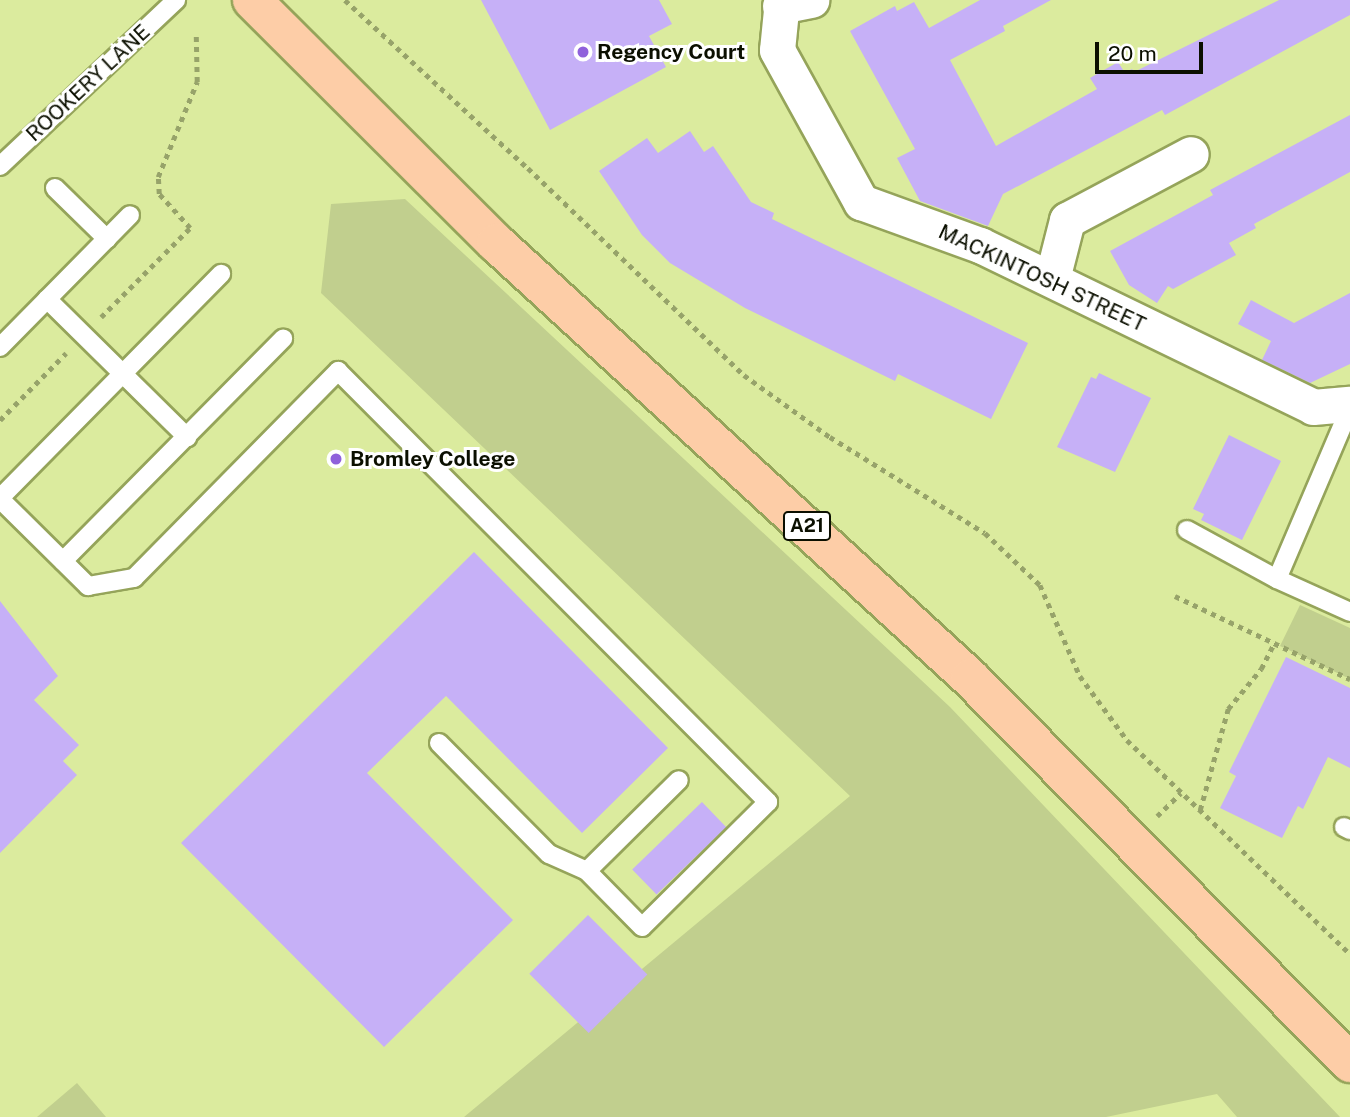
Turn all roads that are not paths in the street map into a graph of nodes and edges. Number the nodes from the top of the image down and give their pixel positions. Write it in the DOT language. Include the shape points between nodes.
graph roads {
  1 [pos="176,0"];
  2 [pos="252,0"];
  3 [pos="791,2"];
  4 [pos="1191,154"];
  5 [pos="0,166"];
  6 [pos="55,188"];
  7 [pos="130,215"];
  8 [pos="107,239"];
  9 [pos="220,274"];
  10 [pos="1052,279"];
  11 [pos="47,299"];
  12 [pos="282,339"];
  13 [pos="0,347"];
  14 [pos="123,373"];
  15 [pos="1350,406"];
  16 [pos="187,437"];
  17 [pos="0,498"];
  18 [pos="1186,530"];
  19 [pos="63,561"];
  20 [pos="1277,579"];
  21 [pos="1350,612"];
  22 [pos="439,743"];
  23 [pos="679,780"];
  24 [pos="587,871"];
  25 [pos="1350,1063"];
  1 -- 5 [label="lane, ROOKERY LANE"];
  2 -- 25 [label="main road, A21" via="496,243 980,687"];
  3 -- 10 [label="street, MACKINTOSH STREET" via="777,50 860,202 980,245"];
  4 -- 10 [label="street" via="1067,220"];
  6 -- 8 [label="lane"];
  7 -- 8 [label="lane"];
  8 -- 11 [label="lane"];
  9 -- 14 [label="lane"];
  10 -- 15 [label="street, MACKINTOSH STREET" via="1313,407"];
  11 -- 13 [label="lane"];
  11 -- 14 [label="lane"];
  12 -- 16 [label="lane"];
  14 -- 16 [label="lane"];
  14 -- 17 [label="lane"];
  15 -- 20 [label="lane"];
  16 -- 19 [label="lane"];
  17 -- 19 [label="lane"];
  18 -- 20 [label="lane"];
  19 -- 24 [label="lane" via="88,586 134,578 338,370 768,802 642,927"];
  20 -- 21 [label="lane"];
  22 -- 24 [label="lane" via="550,854"];
  23 -- 24 [label="lane"];
}
